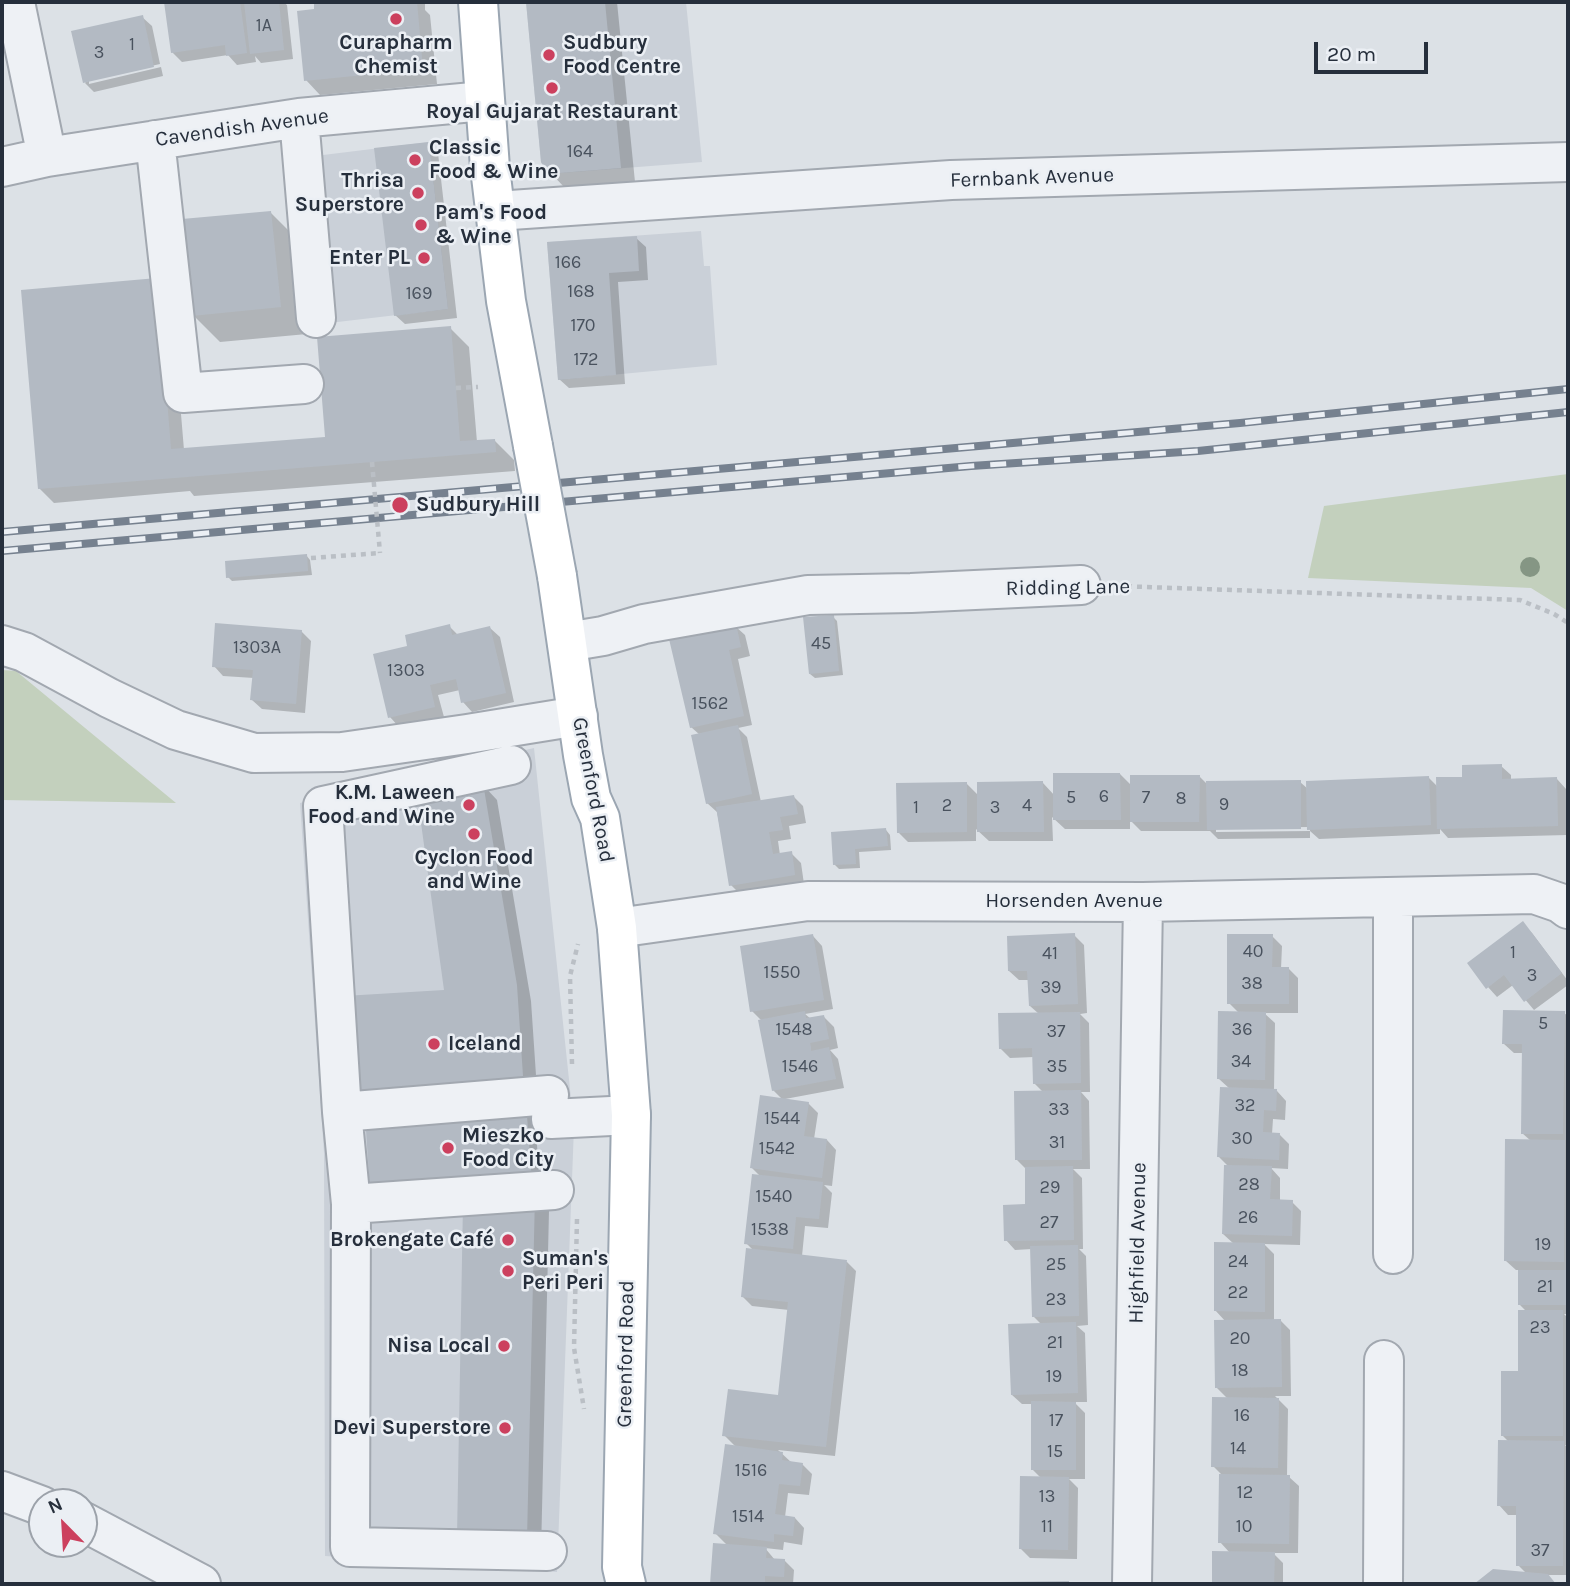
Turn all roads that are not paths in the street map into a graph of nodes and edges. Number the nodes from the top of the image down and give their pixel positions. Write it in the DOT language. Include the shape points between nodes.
graph roads {
  1 [pos="15,2"];
  2 [pos="478,2"];
  3 [pos="484,101"];
  4 [pos="299,118"];
  5 [pos="155,140"];
  6 [pos="47,158"];
  7 [pos="1568,162"];
  8 [pos="2,167"];
  9 [pos="496,211"];
  10 [pos="316,318"];
  11 [pos="304,384"];
  12 [pos="1081,585"];
  13 [pos="566,642"];
  14 [pos="2,645"];
  15 [pos="578,716"];
  16 [pos="511,765"];
  17 [pos="1393,897"];
  18 [pos="1143,902"];
  19 [pos="1568,909"];
  20 [pos="617,928"];
  21 [pos="342,1112"];
  22 [pos="631,1115"];
  23 [pos="554,1189"];
  24 [pos="351,1204"];
  25 [pos="1393,1254"];
  26 [pos="1384,1360"];
  27 [pos="2,1491"];
  28 [pos="28,1501"];
  29 [pos="98,1529"];
  30 [pos="547,1551"];
  31 [pos="201,1584"];
  32 [pos="626,1584"];
  33 [pos="1132,1584"];
  34 [pos="1383,1584"];
  1 -- 6 [label="street"];
  2 -- 3 [label="main road, Greenford Road"];
  3 -- 4 [label="street, Cavendish Avenue"];
  3 -- 9 [label="main road, Greenford Road"];
  4 -- 5 [label="street, Cavendish Avenue"];
  4 -- 10 [label="street"];
  5 -- 6 [label="street, Cavendish Avenue"];
  5 -- 11 [label="street" via="183,393"];
  6 -- 8 [label="street, Cavendish Avenue"];
  7 -- 9 [label="street, Fernbank Avenue" via="951,180"];
  9 -- 13 [label="main road, Greenford Road, bridge" via="510,330"];
  12 -- 13 [label="street, Ridding Lane" via="808,595"];
  13 -- 15 [label="main road, Greenford Road"];
  14 -- 15 [label="street" via="176,730 254,753 342,752"];
  15 -- 20 [label="main road, Greenford Road"];
  16 -- 21 [label="street" via="323,806"];
  17 -- 18 [label="street, Horsenden Avenue"];
  17 -- 19 [label="street, Horsenden Avenue" via="1534,894"];
  17 -- 25 [label="street"];
  18 -- 20 [label="street, Horsenden Avenue" via="808,901"];
  18 -- 33 [label="street, Highfield Avenue"];
  20 -- 22 [label="main road, Greenford Road"];
  21 -- 22 [label="street" via="550,1107"];
  21 -- 24 [label="street"];
  22 -- 32 [label="main road, Greenford Road" via="622,1567"];
  23 -- 24 [label="street"];
  24 -- 30 [label="street" via="350,1547"];
  26 -- 34 [label="street"];
  27 -- 28 [label="street"];
  29 -- 31 [label="street"];
}
